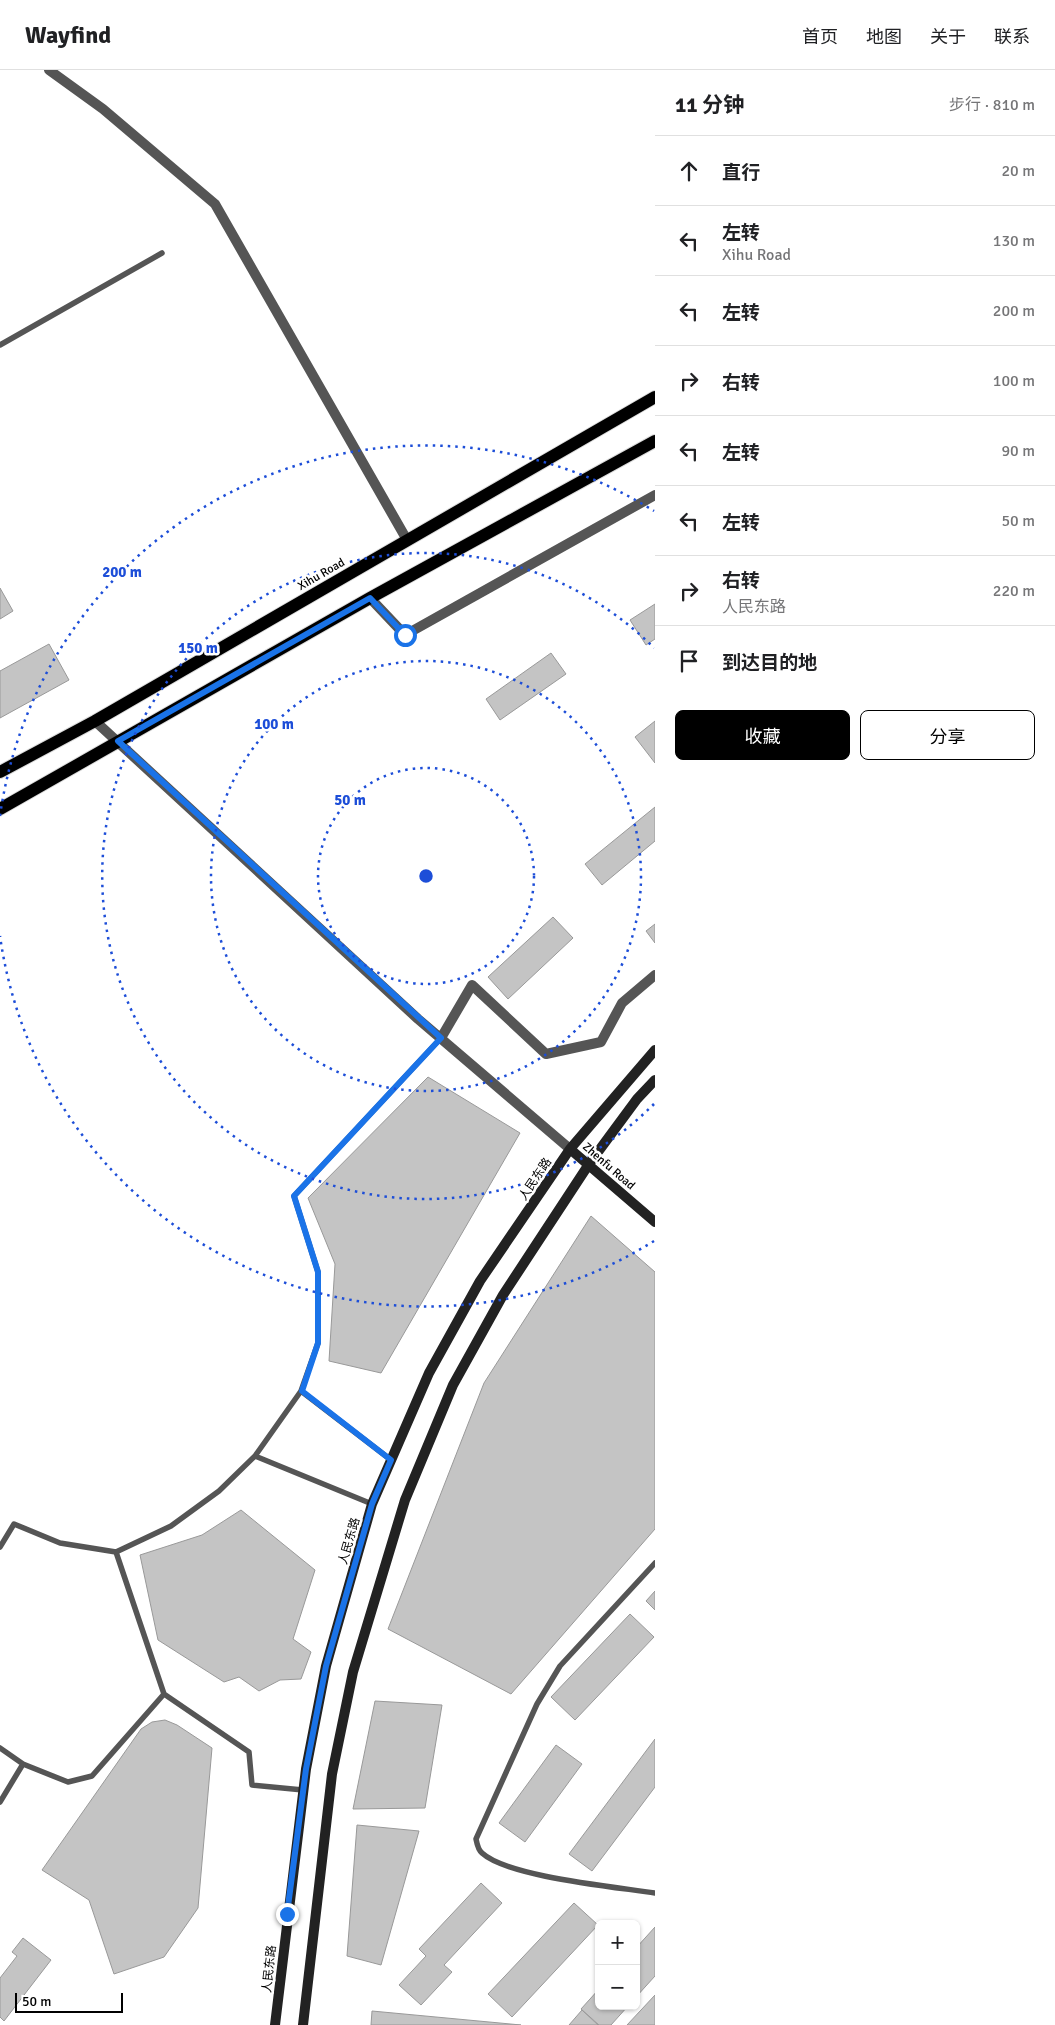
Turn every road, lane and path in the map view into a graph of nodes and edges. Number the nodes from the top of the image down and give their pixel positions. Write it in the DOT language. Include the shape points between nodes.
graph roads {
  1 [pos="49,70"];
  2 [pos="162,253"];
  3 [pos="0,345"];
  4 [pos="655,397"];
  5 [pos="655,441"];
  6 [pos="655,495"];
  7 [pos="407,540"];
  8 [pos="370,598"];
  9 [pos="95,721"];
  10 [pos="118,741"];
  11 [pos="0,772"];
  12 [pos="0,809"];
  13 [pos="655,975"];
  14 [pos="441,1038"];
  15 [pos="655,1050"];
  16 [pos="655,1080"];
  17 [pos="570,1149"];
  18 [pos="589,1164"];
  19 [pos="655,1222"];
  20 [pos="302,1391"];
  21 [pos="255,1456"];
  22 [pos="391,1460"];
  23 [pos="372,1504"];
  24 [pos="0,1547"];
  25 [pos="116,1552"];
  26 [pos="655,1563"];
  27 [pos="164,1694"];
  28 [pos="0,1748"];
  29 [pos="23,1764"];
  30 [pos="303,1790"];
  31 [pos="0,1802"];
  32 [pos="655,1893"];
  33 [pos="275,2025"];
  34 [pos="303,2025"];
  1 -- 7 [label="street" via="103,109 215,204"];
  2 -- 3 [label="lane"];
  4 -- 7 [label="main road, Xihu Road"];
  5 -- 8 [label="main road"];
  6 -- 8 [label="street" via="405,635"];
  7 -- 9 [label="main road, Xihu Road"];
  8 -- 10 [label="main road"];
  9 -- 10 [label="street"];
  9 -- 11 [label="main road, Xihu Road"];
  10 -- 12 [label="main road"];
  10 -- 14 [label="street"];
  13 -- 14 [label="street" via="622,1003 601,1042 546,1054 472,985"];
  14 -- 17 [label="street"];
  14 -- 20 [label="lane" via="294,1196 318,1272 318,1343"];
  15 -- 17 [label="main road, 人民东路"];
  16 -- 18 [label="main road"];
  17 -- 18 [label="main road, Zhenfu Road"];
  17 -- 22 [label="main road, 人民东路" via="480,1281 429,1373"];
  18 -- 19 [label="main road, Zhenfu Road"];
  18 -- 34 [label="main road" via="503,1295 471,1352 453,1385 405,1500 353,1672 332,1774"];
  20 -- 21 [label="lane"];
  20 -- 22 [label="lane"];
  21 -- 23 [label="lane"];
  21 -- 25 [label="lane" via="219,1491 171,1526"];
  22 -- 23 [label="main road, 人民东路"];
  23 -- 30 [label="main road, 人民东路" via="326,1666"];
  24 -- 25 [label="lane" via="14,1524 60,1543"];
  25 -- 27 [label="lane"];
  26 -- 32 [label="lane" via="560,1666 537,1704 476,1840 480,1852 493,1861 533,1874"];
  27 -- 29 [label="lane" via="92,1776 68,1782"];
  27 -- 30 [label="lane" via="249,1752 252,1786"];
  28 -- 29 [label="lane"];
  29 -- 31 [label="lane"];
  30 -- 33 [label="main road, 人民东路"];
}
